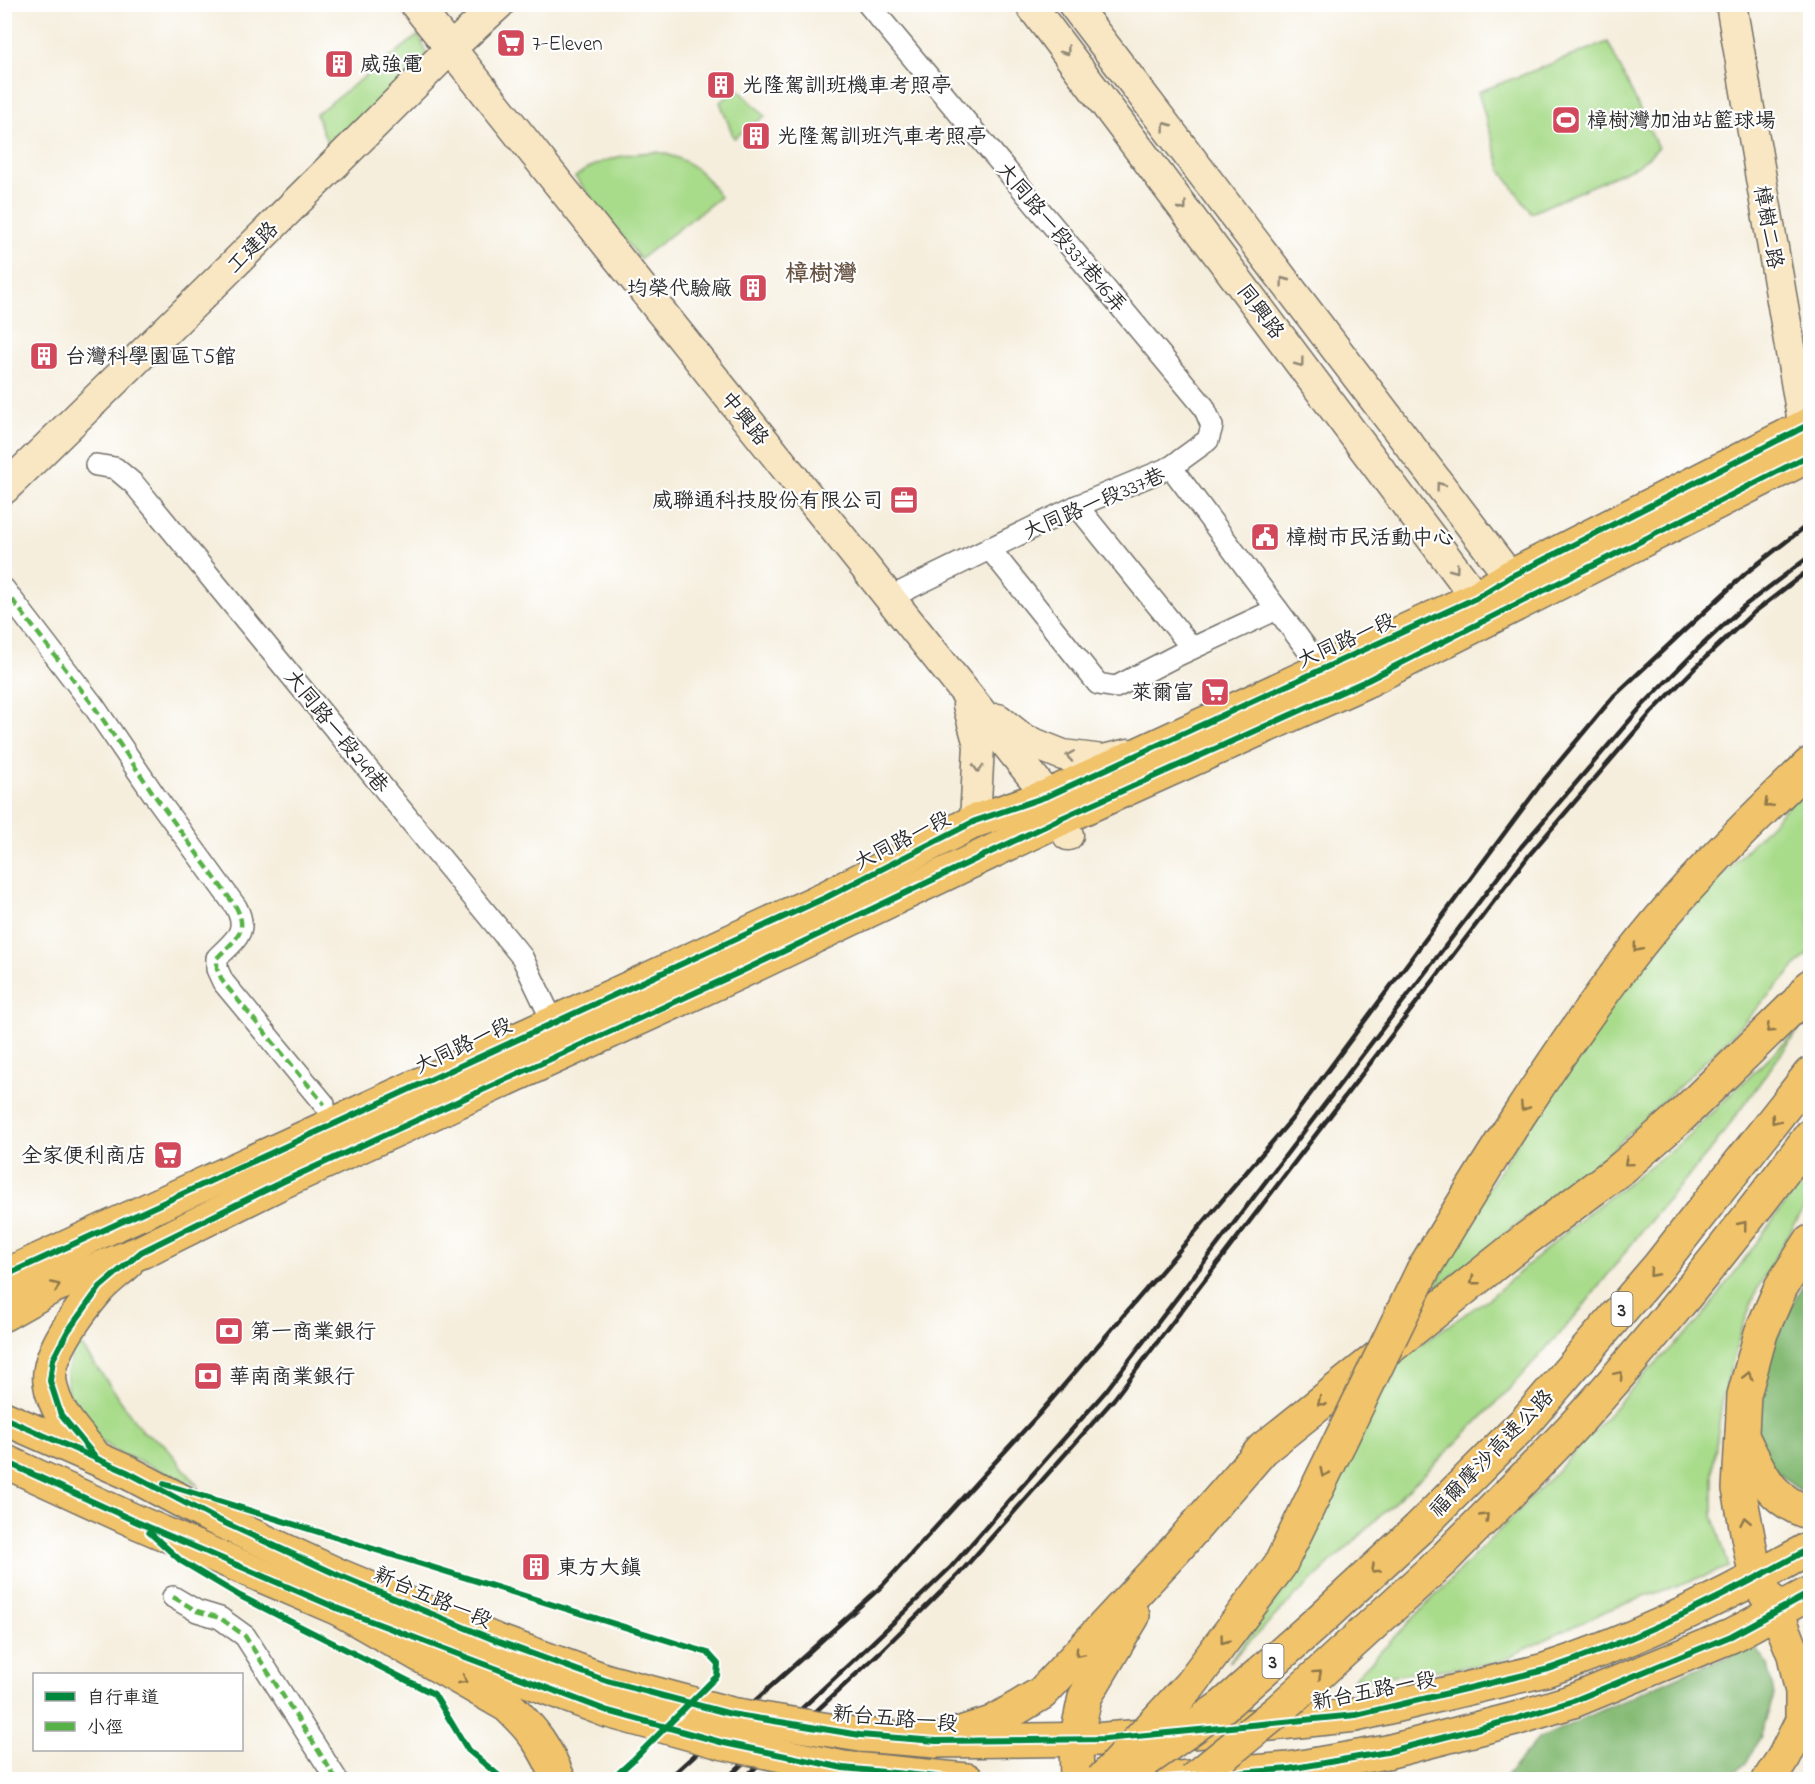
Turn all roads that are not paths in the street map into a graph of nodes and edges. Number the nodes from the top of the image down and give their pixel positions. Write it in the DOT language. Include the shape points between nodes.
graph roads {
  1 [pos="415,4"];
  2 [pos="499,4"];
  3 [pos="868,4"];
  4 [pos="1030,4"];
  5 [pos="1073,4"];
  6 [pos="1731,4"];
  7 [pos="451,48"];
  8 [pos="1809,439"];
  9 [pos="96,465"];
  10 [pos="1171,467"];
  11 [pos="4,489"];
  12 [pos="1077,506"];
  13 [pos="989,548"];
  14 [pos="4,589"];
  15 [pos="1517,589"];
  16 [pos="889,598"];
  17 [pos="1484,608"];
  18 [pos="1277,609"];
  19 [pos="1192,648"];
  20 [pos="1321,668"];
  21 [pos="963,691"];
  22 [pos="1148,749"];
  23 [pos="1810,764"];
  24 [pos="1060,816"];
  25 [pos="975,821"];
  26 [pos="834,910"];
  27 [pos="1810,986"];
  28 [pos="553,1022"];
  29 [pos="1810,1074"];
  30 [pos="324,1104"];
  31 [pos="1810,1136"];
  32 [pos="302,1138"];
  33 [pos="324,1163"];
  34 [pos="1810,1242"];
  35 [pos="141,1252"];
  36 [pos="6,1272"];
  37 [pos="4,1314"];
  38 [pos="4,1418"];
  39 [pos="1742,1434"];
  40 [pos="97,1459"];
  41 [pos="4,1461"];
  42 [pos="1810,1513"];
  43 [pos="1810,1548"];
  44 [pos="1176,1549"];
  45 [pos="1756,1579"];
  46 [pos="1810,1593"];
  47 [pos="173,1597"];
  48 [pos="339,1609"];
  49 [pos="1777,1612"];
  50 [pos="608,1696"];
  51 [pos="1076,1740"];
  52 [pos="936,1741"];
  53 [pos="554,1767"];
  54 [pos="337,1779"];
  55 [pos="967,1779"];
  56 [pos="1077,1779"];
  57 [pos="1102,1779"];
  58 [pos="1118,1779"];
  59 [pos="1153,1779"];
  60 [pos="1193,1779"];
  61 [pos="1769,1779"];
  1 -- 7 [label="street, 中興路"];
  2 -- 7 [label="street, 工建路"];
  3 -- 10 [label="street, 大同路一段337巷16弄" via="1204,407 1212,426 1208,440"];
  4 -- 17 [label="street, 同興路, one-way"];
  15 -- 5 [label="street, 同興路, one-way"];
  6 -- 8 [label="street, 樟樹二路"];
  7 -- 11 [label="street, 工建路"];
  7 -- 16 [label="street, 中興路"];
  8 -- 15 [label="main road, 大同路一段"];
  9 -- 28 [label="street, 大同路一段249巷" via="115,468 134,484 507,938 522,957"];
  10 -- 12 [label="street, 大同路一段337巷"];
  10 -- 18 [label="street, 大同路一段337巷"];
  12 -- 13 [label="street, 大同路一段337巷"];
  12 -- 19 [label="street"];
  13 -- 16 [label="street, 大同路一段337巷"];
  13 -- 19 [label="street" via="1098,684 1116,687"];
  14 -- 30 [label="street" via="93,705 236,907 241,927 233,943 217,958 217,969 223,982"];
  15 -- 17 [label="main road, 大同路一段"];
  16 -- 21 [label="street, 中興路"];
  17 -- 20 [label="main road, 大同路一段"];
  17 -- 24 [label="main road, 大同路一段" via="1357,685"];
  18 -- 19 [label="street"];
  18 -- 20 [label="street, 大同路一段337巷"];
  20 -- 22 [label="main road, 大同路一段"];
  22 -- 21 [label="street, one-way" via="1103,760 1063,755 1023,739"];
  21 -- 24 [label="street, 中興路"];
  21 -- 25 [label="street, one-way" via="979,745"];
  22 -- 24 [label="main road, 大同路一段"];
  23 -- 57 [label="main road, one-way, bridge" via="1718,853 1626,961 1543,1077 1423,1270 1280,1565 1190,1685"];
  24 -- 25 [label="main road, 大同路一段"];
  24 -- 26 [label="main road, 大同路一段"];
  25 -- 26 [label="main road, 大同路一段"];
  26 -- 28 [label="main road, 大同路一段"];
  26 -- 33 [label="main road, 大同路一段"];
  27 -- 44 [label="main road, one-way" via="1679,1118 1623,1167 1526,1239 1263,1449"];
  28 -- 32 [label="main road, 大同路一段"];
  29 -- 58 [label="main road, 福爾摩沙高速公路 / 3, one-way, bridge" via="1659,1266 1525,1422 1418,1529 1223,1706"];
  60 -- 31 [label="main road, 福爾摩沙高速公路 / 3, one-way, bridge" via="1278,1711 1444,1559 1597,1400 1678,1307"];
  32 -- 33 [label="street"];
  32 -- 36 [label="main road, 大同路一段"];
  33 -- 35 [label="main road, 大同路一段"];
  39 -- 34 [label="main road, one-way" via="1744,1395 1761,1333 1781,1287"];
  37 -- 35 [label="main road, 大同路一段, one-way" via="52,1287"];
  35 -- 40 [label="main road" via="99,1287 53,1359 50,1381 61,1415"];
  38 -- 40 [label="main road, 新台五路一段"];
  39 -- 42 [label="main road" via="1766,1484 1784,1502"];
  45 -- 39 [label="main road, one-way" via="1739,1488"];
  40 -- 50 [label="main road, 新台五路一段" via="212,1517 497,1641"];
  41 -- 48 [label="main road, 新台五路一段"];
  43 -- 45 [label="main road, 新台五路一段"];
  44 -- 51 [label="main road" via="1085,1697"];
  44 -- 52 [label="main road, one-way" via="1042,1693 992,1723"];
  45 -- 49 [label="main road"];
  45 -- 51 [label="main road, 新台五路一段" via="1673,1620 1567,1663 1378,1710 1204,1731"];
  46 -- 49 [label="main road"];
  47 -- 54 [label="street" via="220,1618 245,1636"];
  48 -- 50 [label="main road, 新台五路一段"];
  48 -- 53 [label="main road, one-way" via="508,1706 531,1728"];
  49 -- 59 [label="main road" via="1731,1636 1594,1692 1515,1719 1387,1752 1289,1769"];
  49 -- 61 [label="main road" via="1794,1655 1802,1692 1802,1721"];
  50 -- 52 [label="main road, 新台五路一段, bridge" via="860,1734"];
  50 -- 55 [label="main road, 新台五路一段, bridge" via="724,1743 843,1768"];
  51 -- 52 [label="main road, 新台五路一段"];
  51 -- 56 [label="main road"];
}
